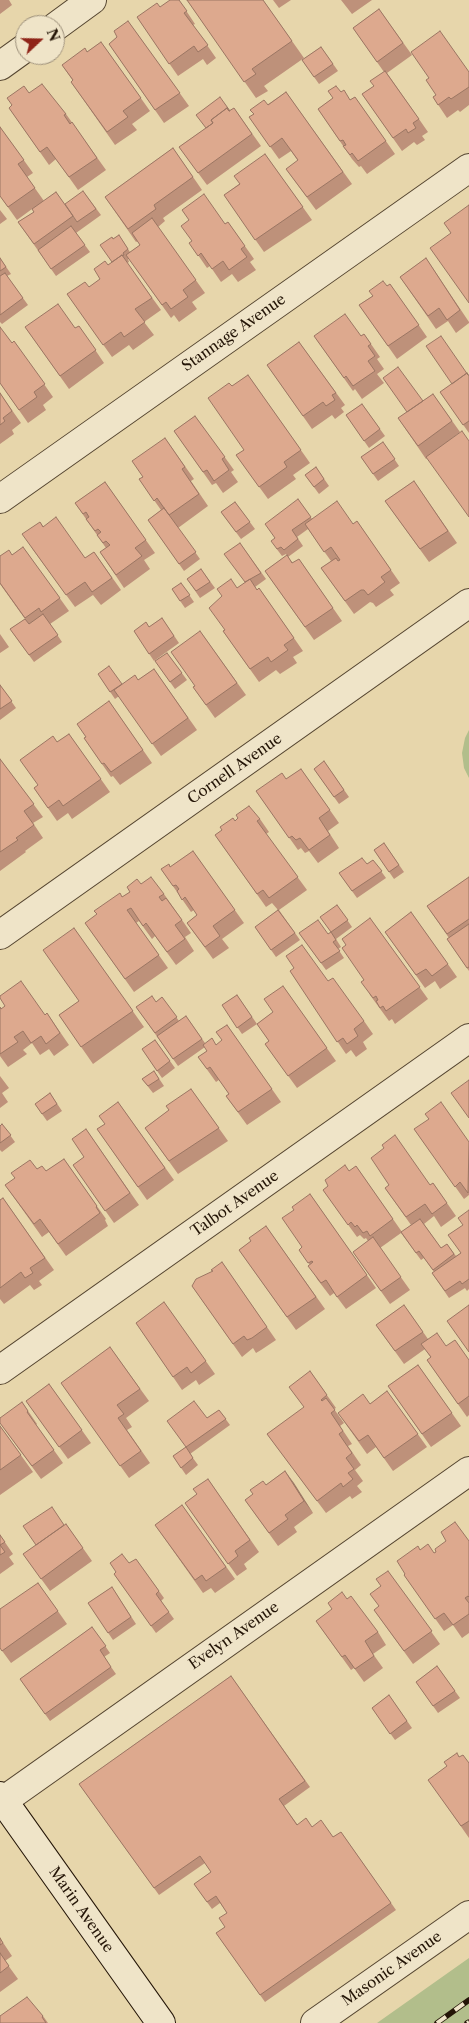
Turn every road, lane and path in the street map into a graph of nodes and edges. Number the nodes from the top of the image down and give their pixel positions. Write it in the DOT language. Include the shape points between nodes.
graph roads {
  1 [pos="92,0"];
  2 [pos="65,20"];
  3 [pos="15,55"];
  4 [pos="0,66"];
  5 [pos="469,168"];
  6 [pos="0,499"];
  7 [pos="469,604"];
  8 [pos="0,934"];
  9 [pos="469,1038"];
  10 [pos="0,1370"];
  11 [pos="469,1471"];
  12 [pos="1,1800"];
  13 [pos="469,1915"];
  14 [pos="161,2023"];
  15 [pos="315,2023"];
  1 -- 2 [label="street"];
  3 -- 4 [label="street"];
  5 -- 6 [label="street, Stannage Avenue"];
  7 -- 8 [label="street, Cornell Avenue"];
  9 -- 10 [label="street, Talbot Avenue"];
  11 -- 12 [label="street, Evelyn Avenue"];
  12 -- 14 [label="street, Marin Avenue"];
  13 -- 15 [label="street, Masonic Avenue"];
}
